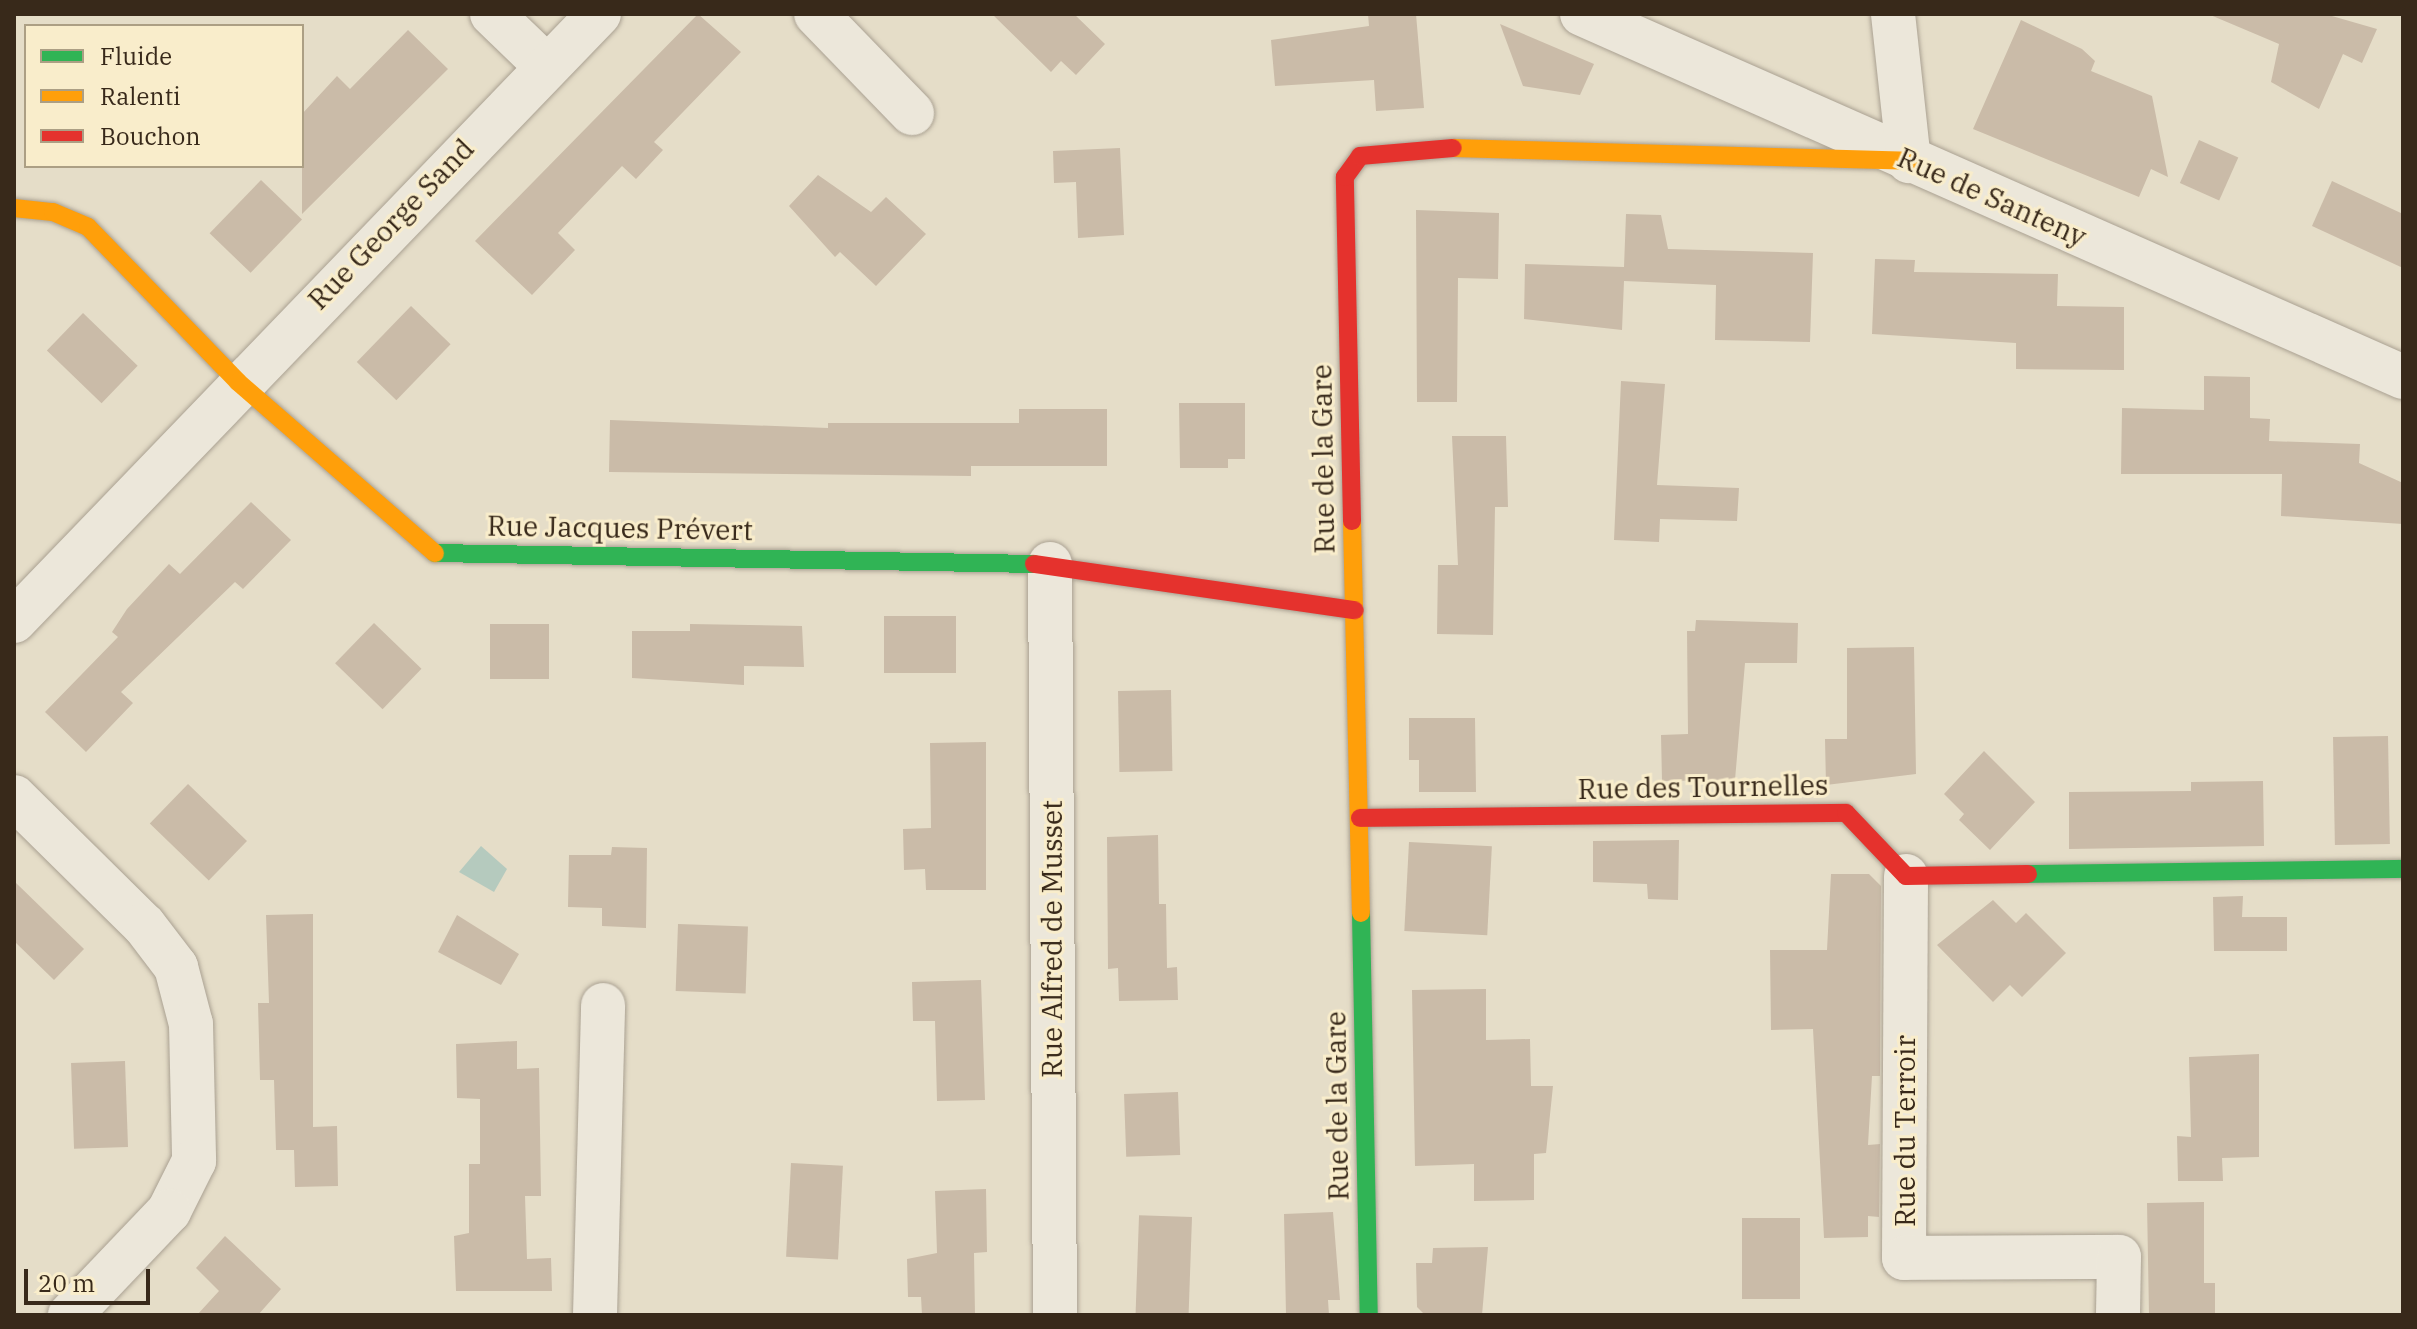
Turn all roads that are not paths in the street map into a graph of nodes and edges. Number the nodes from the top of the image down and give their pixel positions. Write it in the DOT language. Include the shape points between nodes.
graph roads {
  1 [pos="492,14"];
  2 [pos="599,14"];
  3 [pos="816,14"];
  4 [pos="1582,14"];
  5 [pos="1893,14"];
  6 [pos="545,65"];
  7 [pos="912,113"];
  8 [pos="1909,161"];
  9 [pos="14,208"];
  10 [pos="2403,377"];
  11 [pos="238,382"];
  12 [pos="1050,564"];
  13 [pos="1355,610"];
  14 [pos="14,621"];
  15 [pos="14,797"];
  16 [pos="1360,818"];
  17 [pos="2403,869"];
  18 [pos="1906,876"];
  19 [pos="603,1005"];
  20 [pos="70,1315"];
  21 [pos="595,1315"];
  22 [pos="1055,1315"];
  23 [pos="1369,1315"];
  24 [pos="2118,1315"];
  1 -- 6 [label="street"];
  2 -- 6 [label="street, Rue George Sand"];
  3 -- 7 [label="street"];
  4 -- 8 [label="street, Rue de Santeny"];
  5 -- 8 [label="street"];
  6 -- 11 [label="street, Rue George Sand"];
  8 -- 10 [label="street, Rue de Santeny"];
  8 -- 13 [label="street, Rue de la Gare" via="1418,147 1360,156 1345,177"];
  9 -- 11 [label="street, Rue Jacques Prévert" via="53,212 88,227"];
  11 -- 12 [label="street, Rue Jacques Prévert" via="433,553"];
  11 -- 14 [label="street, Rue George Sand"];
  12 -- 13 [label="street, Rue Jacques Prévert"];
  12 -- 22 [label="street, Rue Alfred de Musset"];
  13 -- 16 [label="street, Rue de la Gare"];
  15 -- 20 [label="street" via="144,925 176,967 191,1024 194,1161 169,1211"];
  16 -- 18 [label="street, Rue des Tournelles" via="1846,813"];
  16 -- 23 [label="street, Rue de la Gare"];
  17 -- 18 [label="street"];
  18 -- 24 [label="street, Rue du Terroir" via="1904,1258 2119,1257"];
  19 -- 21 [label="street"];
}
